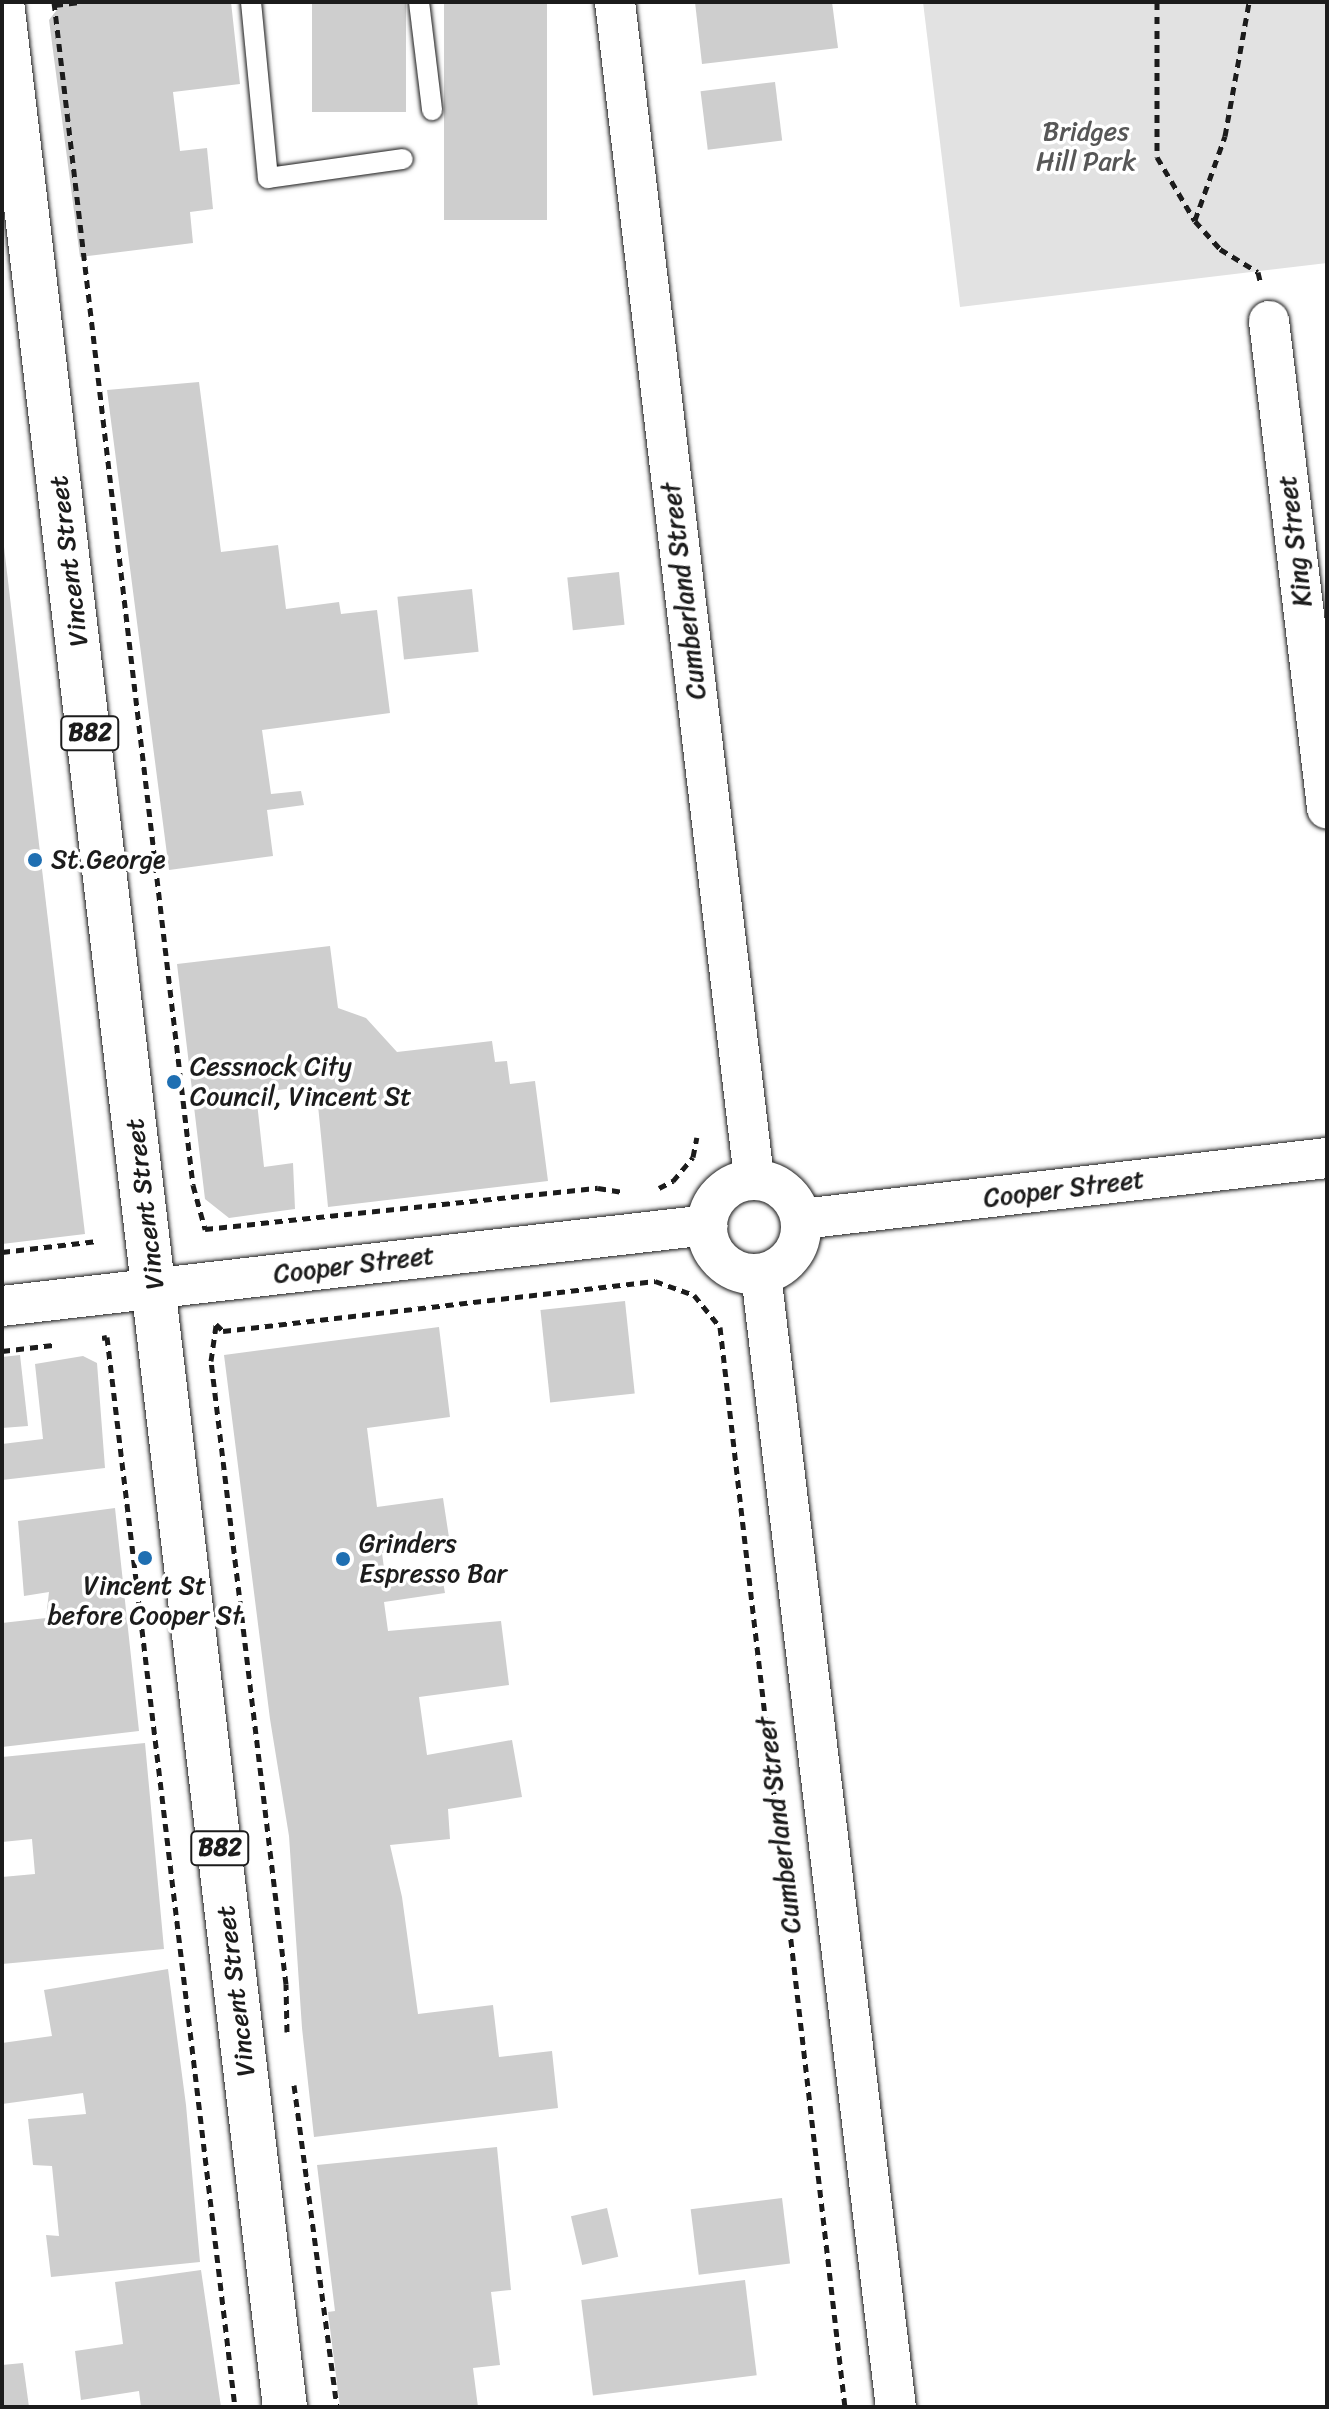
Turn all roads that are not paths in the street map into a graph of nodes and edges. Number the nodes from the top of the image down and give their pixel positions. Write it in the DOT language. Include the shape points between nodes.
graph roads {
  1 [pos="2,2"];
  2 [pos="251,2"];
  3 [pos="419,2"];
  4 [pos="615,2"];
  5 [pos="432,110"];
  6 [pos="403,159"];
  7 [pos="1269,321"];
  8 [pos="1327,809"];
  9 [pos="1327,1158"];
  10 [pos="754,1179"];
  11 [pos="802,1219"];
  12 [pos="707,1225"];
  13 [pos="761,1274"];
  14 [pos="155,1289"];
  15 [pos="2,1306"];
  16 [pos="285,2407"];
  17 [pos="896,2407"];
  1 -- 14 [label="main road, Vincent Street / B82"];
  2 -- 6 [label="lane" via="268,178"];
  3 -- 5 [label="lane"];
  4 -- 10 [label="street, Cumberland Street"];
  7 -- 8 [label="street, King Street"];
  9 -- 11 [label="street, Cooper Street"];
  10 -- 11 [label="street" via="784,1189"];
  10 -- 12 [label="street" via="720,1194"];
  11 -- 13 [label="street" via="802,1236 793,1255"];
  12 -- 13 [label="street" via="719,1259 744,1273"];
  12 -- 14 [label="street, Cooper Street"];
  13 -- 17 [label="street, Cumberland Street"];
  14 -- 15 [label="street, Cooper Street"];
  14 -- 16 [label="main road, Vincent Street / B82"];
}
